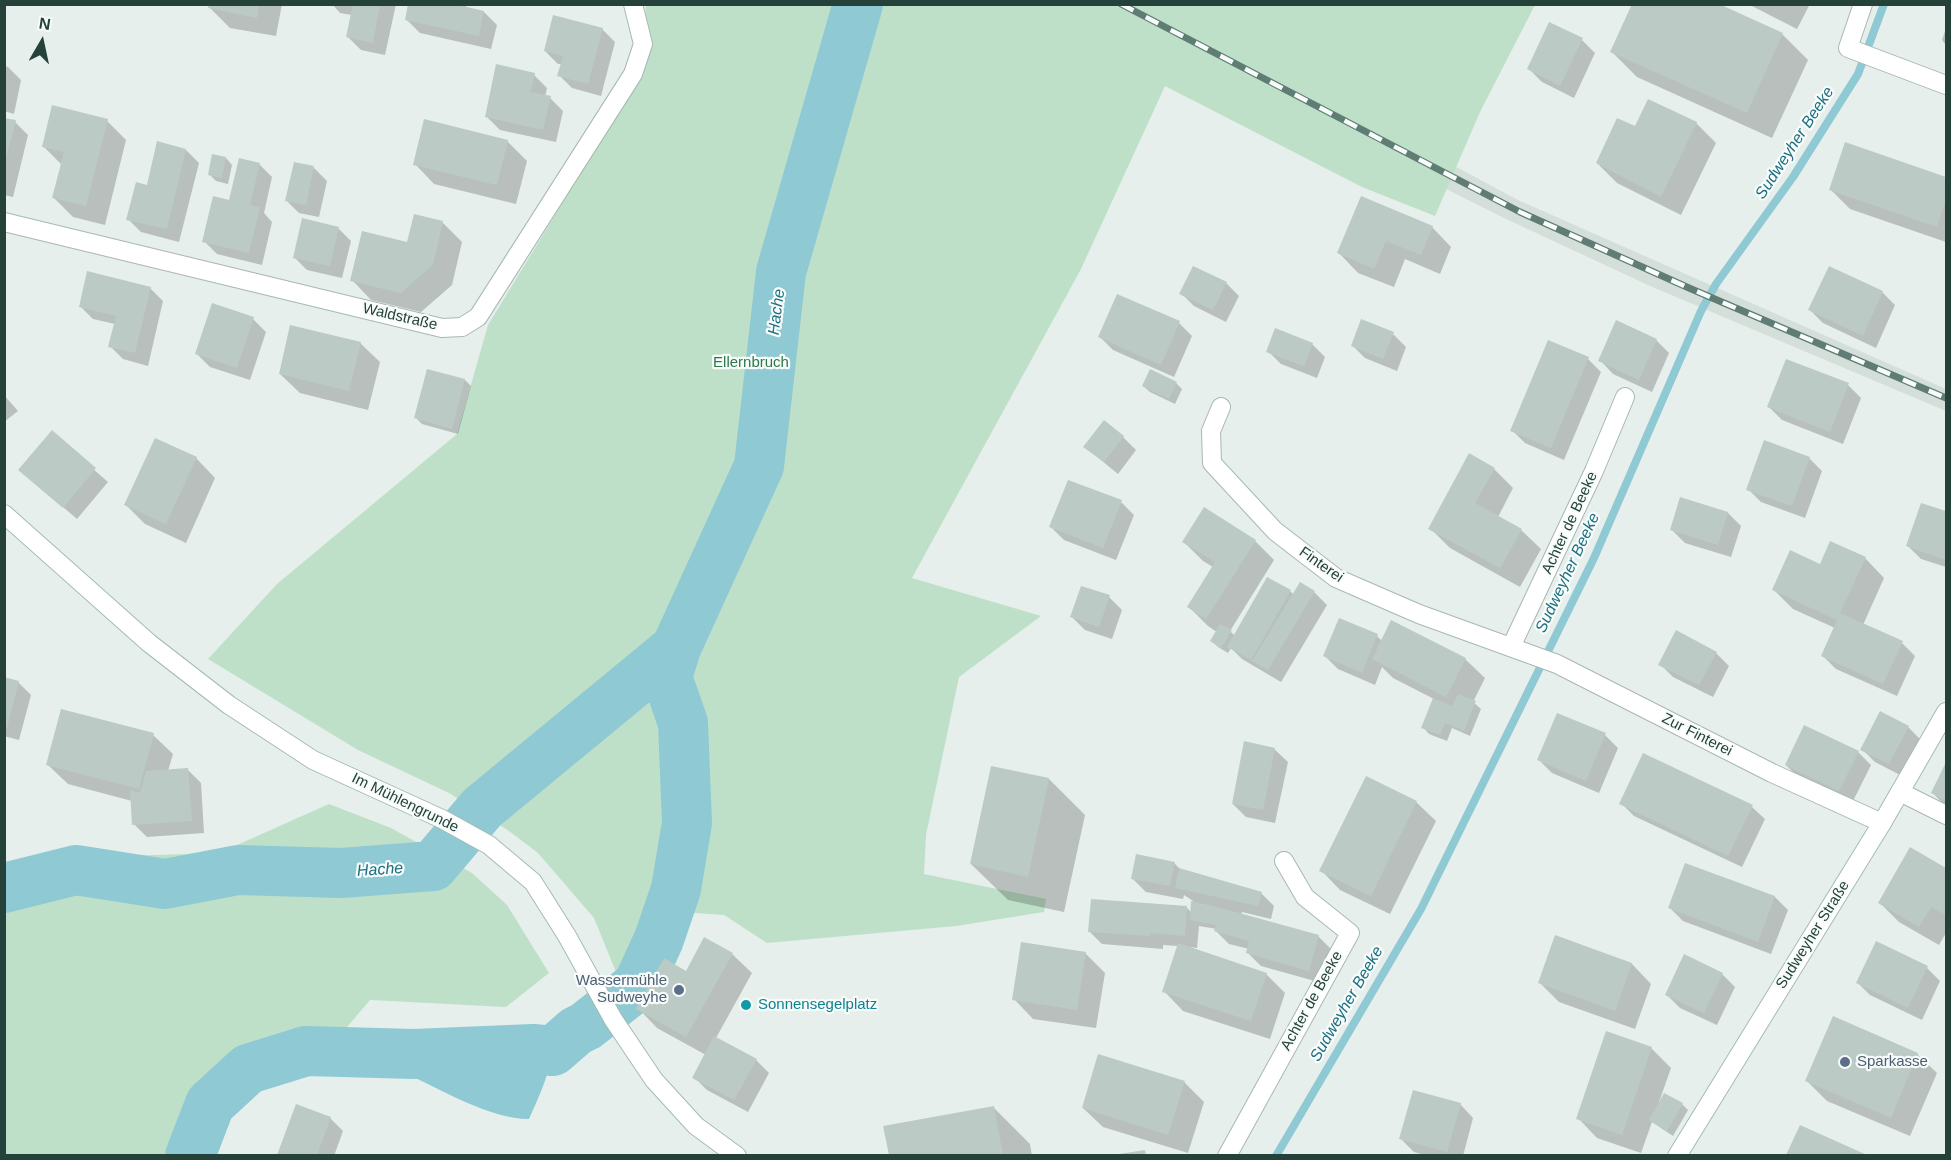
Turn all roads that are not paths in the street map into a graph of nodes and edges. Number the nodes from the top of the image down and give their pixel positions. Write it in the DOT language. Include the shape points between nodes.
graph roads {
  1 [pos="633,4"];
  2 [pos="1863,4"];
  3 [pos="1947,85"];
  4 [pos="4,222"];
  5 [pos="1625,397"];
  6 [pos="1221,407"];
  7 [pos="4,514"];
  8 [pos="1511,647"];
  9 [pos="1947,712"];
  10 [pos="1900,792"];
  11 [pos="1947,815"];
  12 [pos="1882,823"];
  13 [pos="1284,861"];
  14 [pos="737,1155"];
  15 [pos="1227,1155"];
  16 [pos="1677,1155"];
  1 -- 4 [label="street, Waldstraße" via="643,44 633,74 478,317 462,327 442,328"];
  2 -- 3 [label="street" via="1848,48"];
  5 -- 8 [label="street, Achter de Beeke"];
  6 -- 8 [label="street, Finterei" via="1211,431 1212,463 1275,531 1336,578 1419,614"];
  7 -- 14 [label="street, Im Mühlengrunde" via="149,643 229,705 313,760 489,845 533,882 654,1080 696,1126"];
  8 -- 12 [label="street, Zur Finterei" via="1557,664 1772,773"];
  9 -- 10 [label="street, Sudweyher Straße"];
  10 -- 11 [label="street"];
  10 -- 12 [label="street, Sudweyher Straße"];
  12 -- 16 [label="street, Sudweyher Straße"];
  13 -- 15 [label="street, Achter de Beeke" via="1305,897 1350,933"];
}
